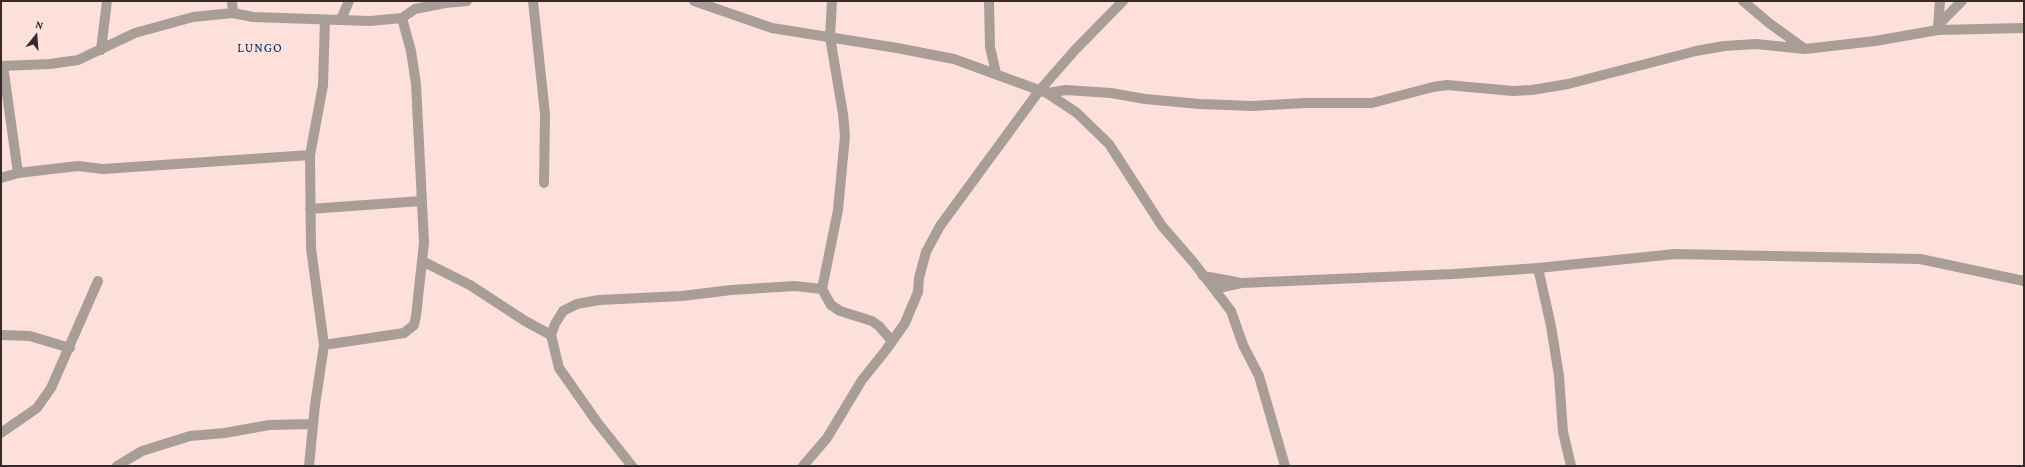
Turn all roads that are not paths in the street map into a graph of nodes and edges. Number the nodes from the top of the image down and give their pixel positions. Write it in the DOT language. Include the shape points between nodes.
graph roads {
  1 [pos="107,1"];
  2 [pos="232,1"];
  3 [pos="349,1"];
  4 [pos="467,1"];
  5 [pos="533,1"];
  6 [pos="694,1"];
  7 [pos="832,1"];
  8 [pos="988,1"];
  9 [pos="1123,1"];
  10 [pos="1743,1"];
  11 [pos="1940,1"];
  12 [pos="1962,1"];
  13 [pos="233,13"];
  14 [pos="402,18"];
  15 [pos="341,19"];
  16 [pos="324,20"];
  17 [pos="1938,27"];
  18 [pos="2024,28"];
  19 [pos="830,37"];
  20 [pos="1806,49"];
  21 [pos="101,50"];
  22 [pos="2,66"];
  23 [pos="996,73"];
  24 [pos="1043,92"];
  25 [pos="310,155"];
  26 [pos="18,173"];
  27 [pos="1,178"];
  28 [pos="544,183"];
  29 [pos="421,201"];
  30 [pos="310,209"];
  31 [pos="422,261"];
  32 [pos="1538,268"];
  33 [pos="1203,276"];
  34 [pos="98,281"];
  35 [pos="2024,281"];
  36 [pos="1241,283"];
  37 [pos="822,289"];
  38 [pos="1214,289"];
  39 [pos="1,335"];
  40 [pos="551,335"];
  41 [pos="892,341"];
  42 [pos="324,345"];
  43 [pos="70,348"];
  44 [pos="313,424"];
  45 [pos="1,433"];
  46 [pos="117,466"];
  47 [pos="309,466"];
  48 [pos="632,466"];
  49 [pos="803,466"];
  50 [pos="1285,466"];
  51 [pos="1571,466"];
  1 -- 21 [label="street"];
  2 -- 13 [label="street"];
  3 -- 15 [label="street"];
  4 -- 14 [label="street" via="415,10"];
  5 -- 28 [label="street" via="545,114"];
  6 -- 19 [label="street" via="772,28"];
  7 -- 19 [label="street"];
  8 -- 23 [label="street" via="990,47"];
  9 -- 24 [label="street" via="1075,50"];
  10 -- 20 [label="street"];
  11 -- 17 [label="street"];
  12 -- 17 [label="street"];
  13 -- 16 [label="street" via="253,17"];
  13 -- 21 [label="street" via="193,17 169,23 135,33"];
  14 -- 15 [label="street" via="370,21"];
  14 -- 29 [label="street" via="416,84"];
  15 -- 16 [label="street"];
  16 -- 25 [label="street" via="323,85"];
  17 -- 18 [label="street"];
  17 -- 20 [label="street" via="1875,41"];
  19 -- 23 [label="street" via="954,59"];
  19 -- 37 [label="street" via="845,136 838,210"];
  20 -- 24 [label="street" via="1756,44 1724,46 1568,84 1532,90 1513,91 1447,85 1372,104 1200,104 1111,93 1066,90"];
  21 -- 22 [label="street" via="78,60"];
  22 -- 26 [label="street"];
  23 -- 24 [label="street"];
  24 -- 33 [label="street" via="1077,113 1110,144 1162,226"];
  24 -- 41 [label="street" via="957,201 933,238 923,263 913,307"];
  25 -- 26 [label="street" via="103,169 78,166"];
  25 -- 30 [label="street"];
  26 -- 27 [label="street"];
  29 -- 30 [label="street"];
  29 -- 31 [label="street" via="424,243"];
  30 -- 42 [label="street" via="311,248"];
  31 -- 40 [label="street" via="470,285"];
  31 -- 42 [label="street" via="416,316 414,325 409,330 404,333"];
  32 -- 35 [label="street" via="1675,254 1818,256 1920,259"];
  32 -- 36 [label="street"];
  32 -- 51 [label="street" via="1552,334 1559,376 1563,432"];
  33 -- 36 [label="street"];
  33 -- 38 [label="street"];
  34 -- 43 [label="street"];
  36 -- 38 [label="street"];
  37 -- 40 [label="street" via="795,286 600,300 577,304 564,311"];
  37 -- 41 [label="street" via="831,305 840,311 872,321"];
  38 -- 50 [label="street" via="1231,311 1243,345 1259,376"];
  39 -- 43 [label="street" via="30,336"];
  40 -- 48 [label="street" via="559,368"];
  41 -- 49 [label="street" via="862,380 827,438"];
  42 -- 44 [label="street"];
  43 -- 45 [label="street" via="51,388 37,408"];
  44 -- 46 [label="street" via="269,425 190,436 142,451"];
  44 -- 47 [label="street"];
}
